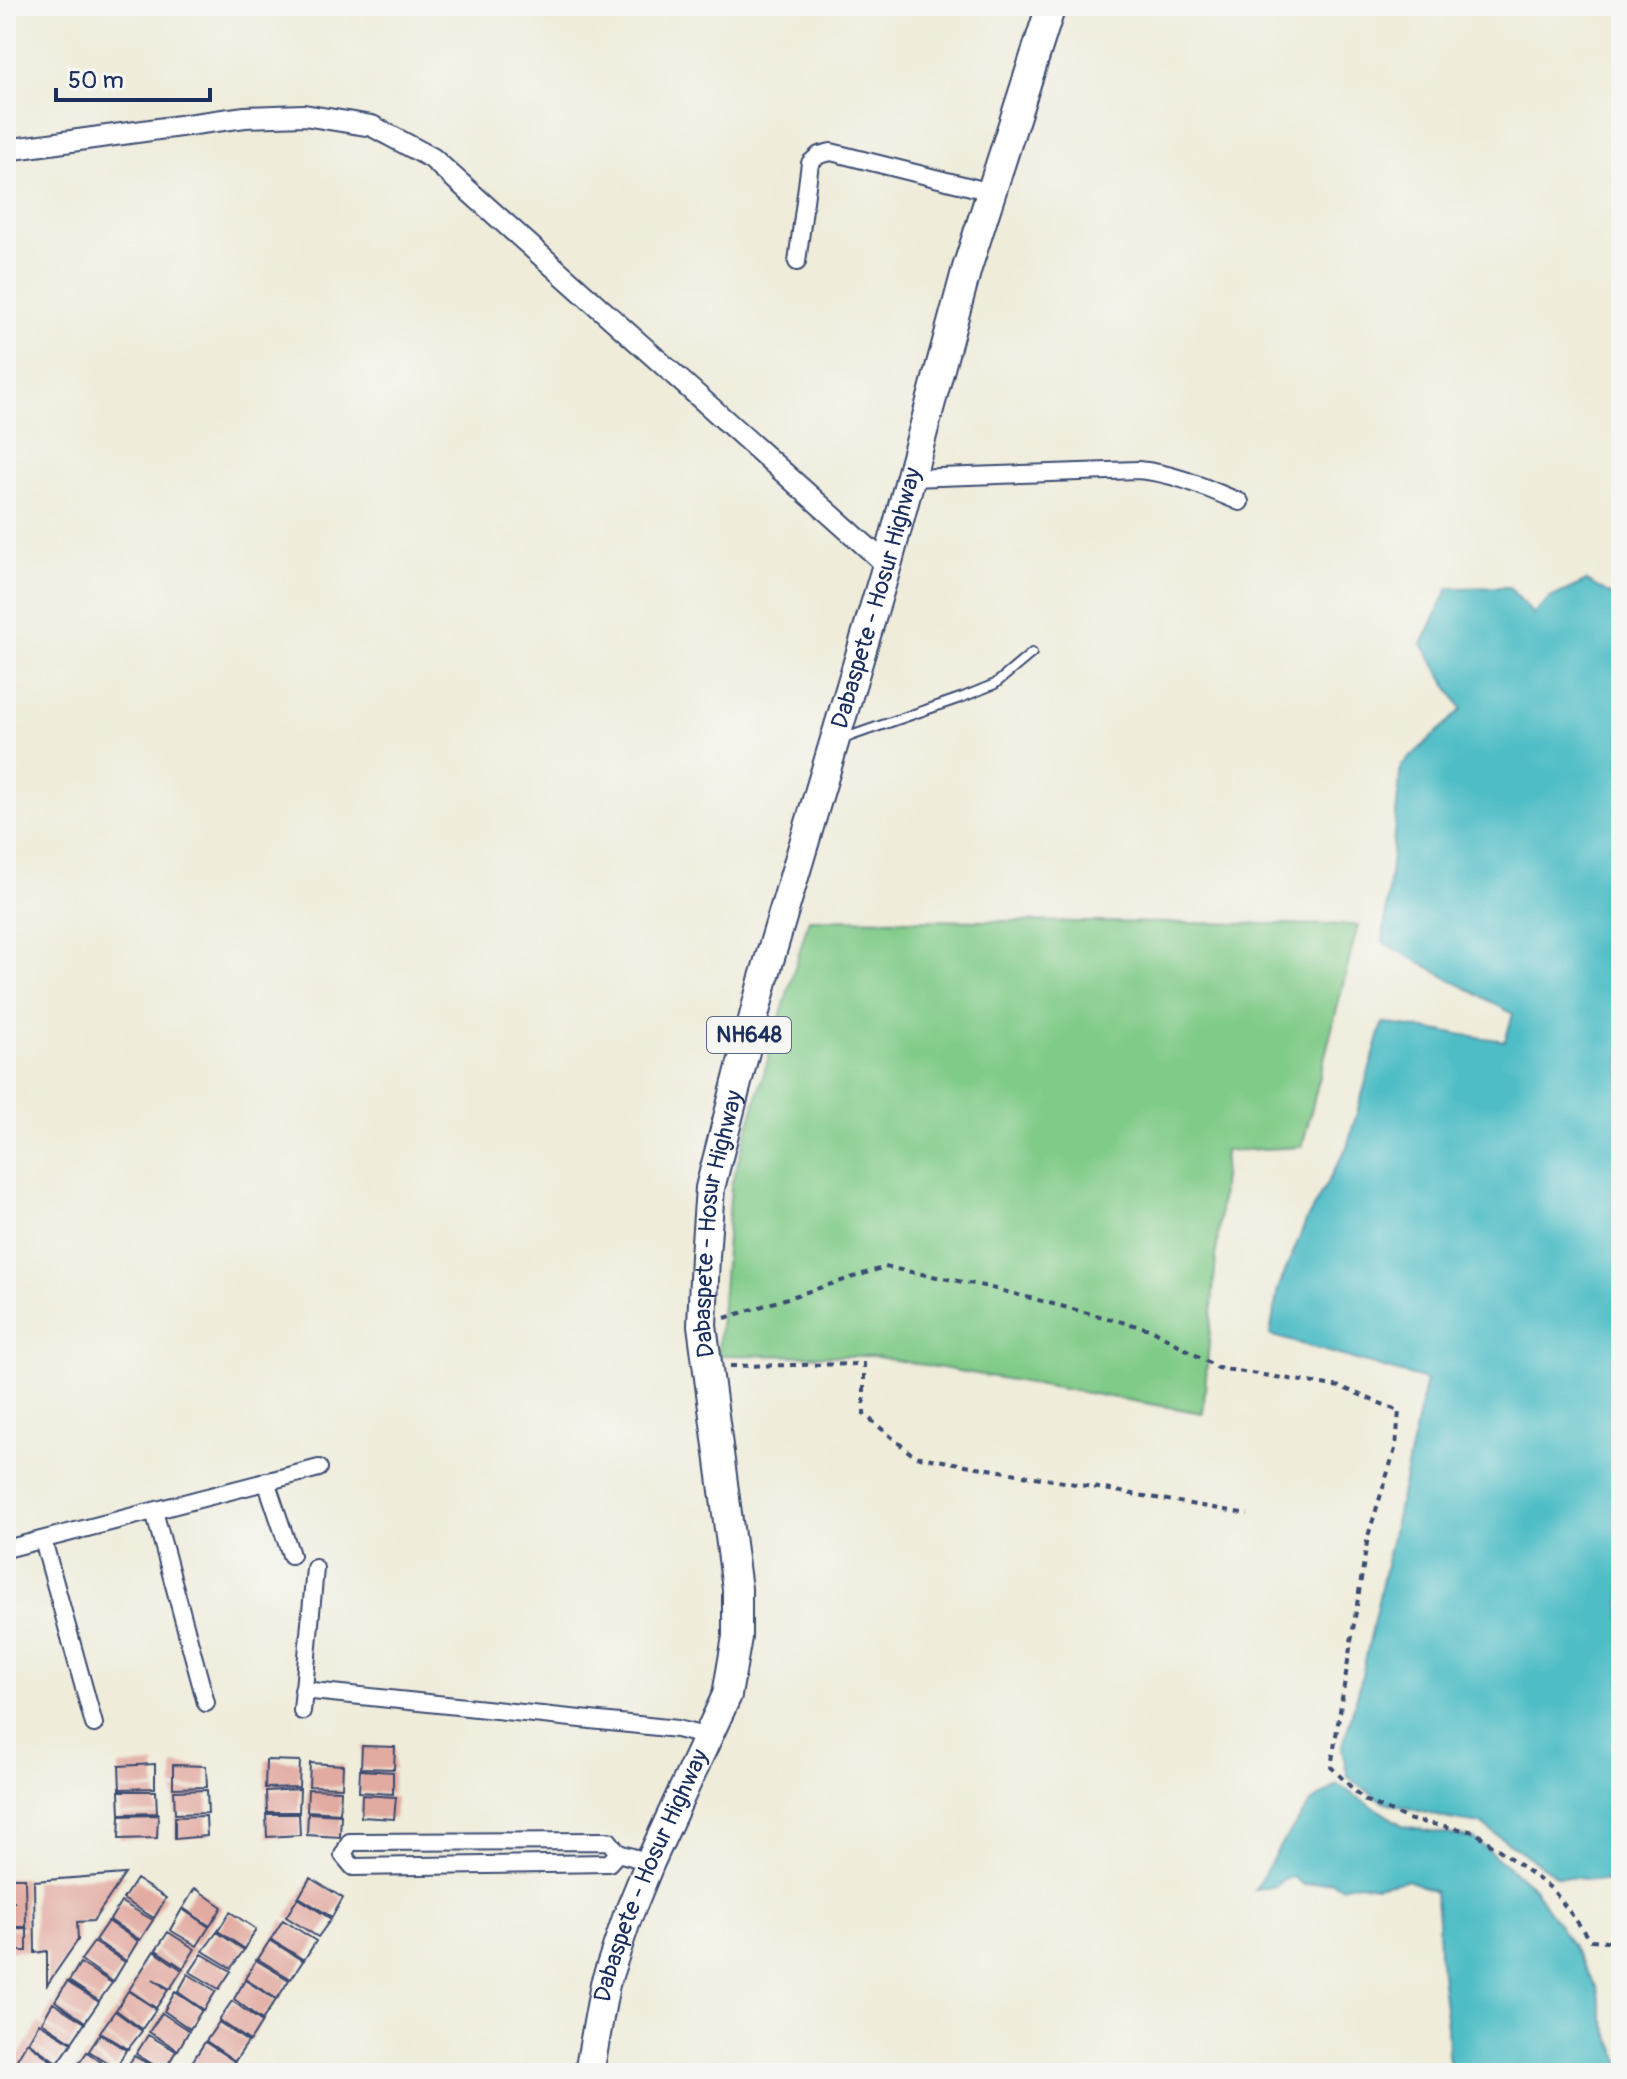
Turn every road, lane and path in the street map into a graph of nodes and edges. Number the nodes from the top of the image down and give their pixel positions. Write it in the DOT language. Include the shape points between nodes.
graph roads {
  1 [pos="1051,6"];
  2 [pos="6,150"];
  3 [pos="991,192"];
  4 [pos="797,262"];
  5 [pos="910,478"];
  6 [pos="1240,502"];
  7 [pos="887,565"];
  8 [pos="1032,653"];
  9 [pos="834,741"];
  10 [pos="702,1325"];
  11 [pos="707,1370"];
  12 [pos="319,1468"];
  13 [pos="266,1481"];
  14 [pos="154,1511"];
  15 [pos="1248,1514"];
  16 [pos="43,1540"];
  17 [pos="6,1549"];
  18 [pos="291,1555"];
  19 [pos="315,1568"];
  20 [pos="303,1690"];
  21 [pos="206,1703"];
  22 [pos="302,1711"];
  23 [pos="94,1724"];
  24 [pos="708,1737"];
  25 [pos="618,1853"];
  26 [pos="650,1862"];
  27 [pos="1621,1942"];
  28 [pos="589,2073"];
  1 -- 3 [label="highway, Dabaspete - Hosur Highway / NH648"];
  2 -- 7 [label="street" via="245,117 304,115 372,126 432,158"];
  3 -- 4 [label="street" via="831,152 819,155 810,163"];
  3 -- 5 [label="highway, Dabaspete - Hosur Highway / NH648"];
  5 -- 6 [label="street" via="1138,470 1183,478"];
  5 -- 7 [label="highway, Dabaspete - Hosur Highway / NH648"];
  7 -- 9 [label="highway, Dabaspete - Hosur Highway / NH648"];
  8 -- 9 [label="lane" via="995,684"];
  9 -- 10 [label="highway, Dabaspete - Hosur Highway / NH648" via="763,981 710,1188"];
  10 -- 11 [label="highway, Dabaspete - Hosur Highway / NH648"];
  10 -- 27 [label="path" via="885,1267 984,1286 1153,1330 1218,1368 1341,1387 1399,1411 1396,1446 1368,1536 1331,1767 1364,1800 1411,1820 1475,1832 1552,1889 1591,1940"];
  11 -- 15 [label="path" via="864,1364 864,1414 914,1456"];
  11 -- 24 [label="highway, Dabaspete - Hosur Highway / NH648" via="737,1589 737,1637 727,1695"];
  12 -- 13 [label="street"];
  13 -- 14 [label="street"];
  13 -- 18 [label="street"];
  14 -- 16 [label="street"];
  14 -- 21 [label="street"];
  16 -- 17 [label="street"];
  16 -- 23 [label="street"];
  19 -- 20 [label="street"];
  20 -- 22 [label="street"];
  20 -- 24 [label="street" via="677,1729"];
  24 -- 26 [label="highway, Dabaspete - Hosur Highway / NH648"];
  25 -- 25 [label="street" via="609,1863 353,1867 343,1855 350,1842 609,1841"];
  25 -- 26 [label="street"];
  26 -- 28 [label="highway, Dabaspete - Hosur Highway / NH648" via="605,1984"];
}
